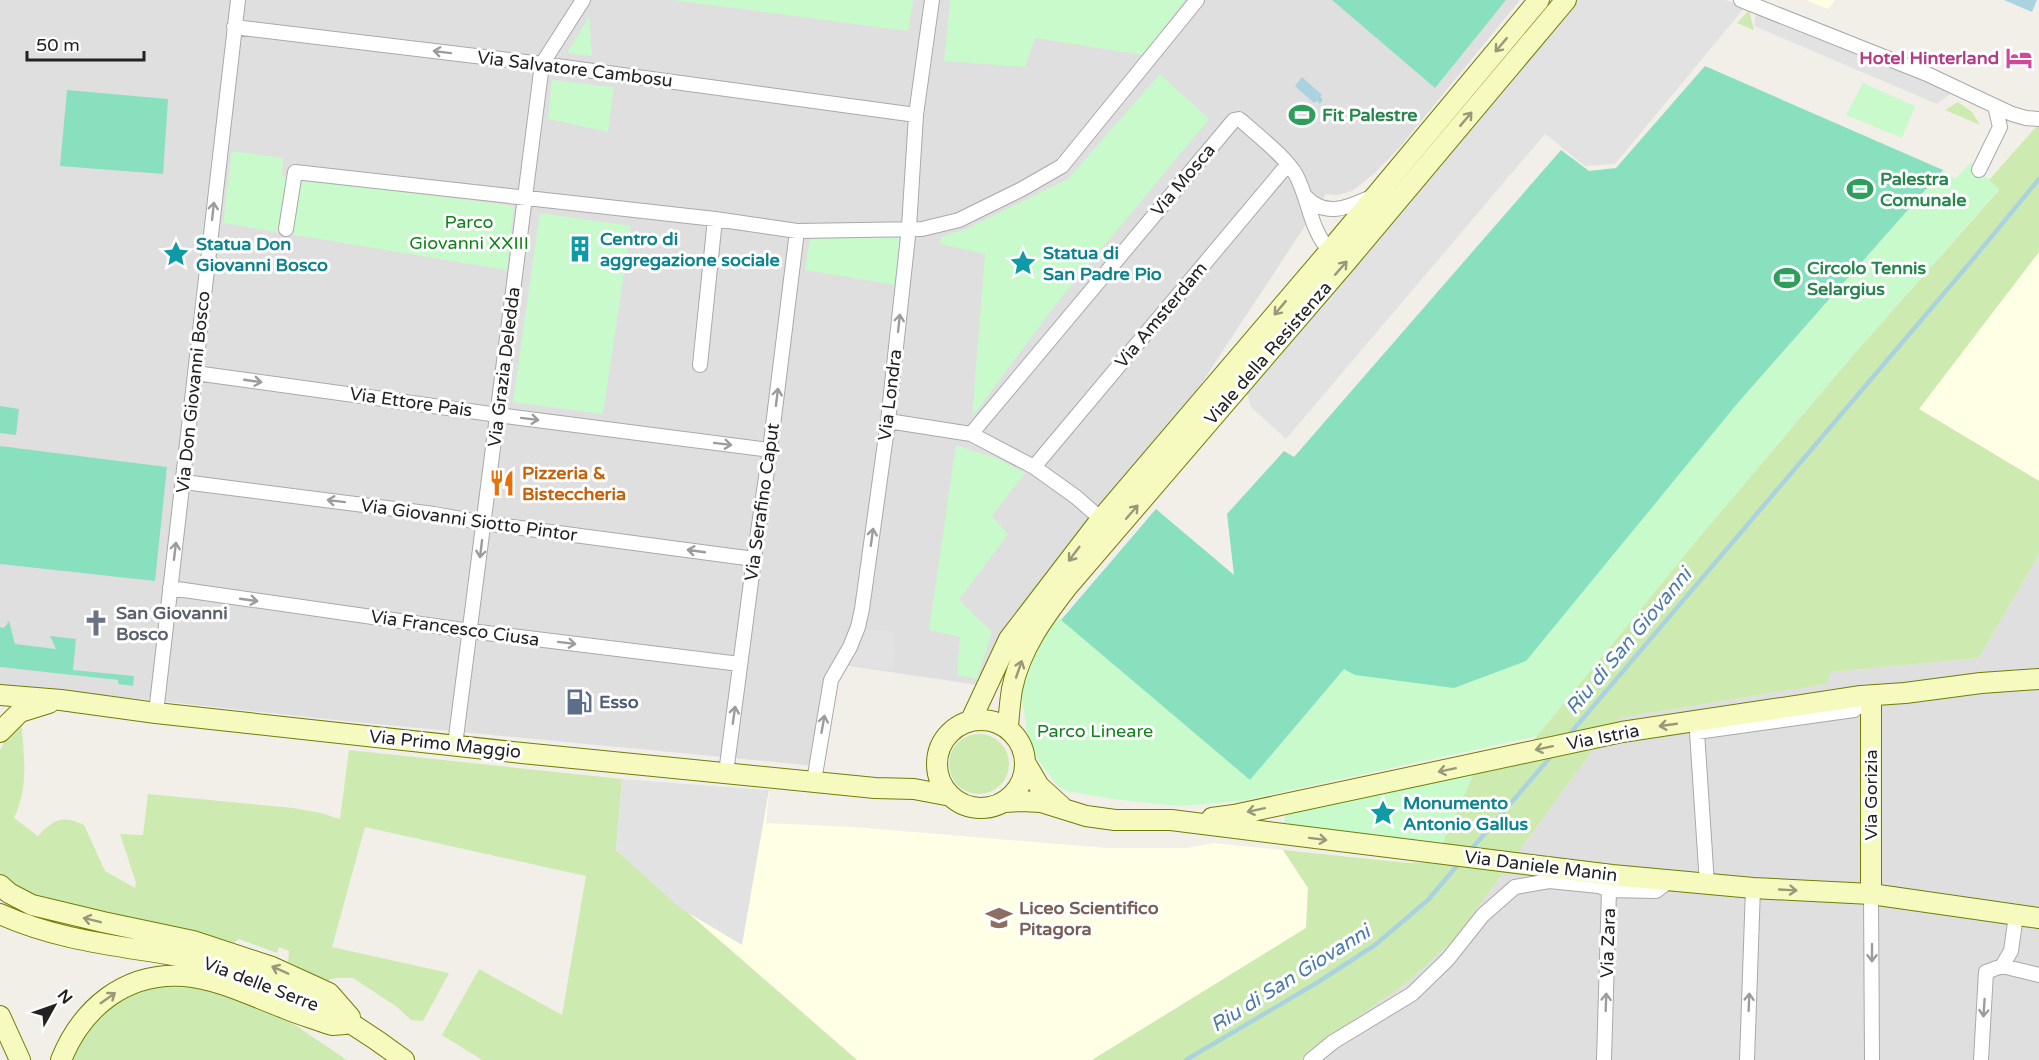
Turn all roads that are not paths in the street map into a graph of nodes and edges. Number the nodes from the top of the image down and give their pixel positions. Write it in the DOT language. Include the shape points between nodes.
graph roads {
  1 [pos="238,0"];
  2 [pos="584,0"];
  3 [pos="932,0"];
  4 [pos="1197,0"];
  5 [pos="1539,0"];
  6 [pos="1566,0"];
  7 [pos="1741,0"];
  8 [pos="234,27"];
  9 [pos="542,64"];
  10 [pos="1995,106"];
  11 [pos="916,115"];
  12 [pos="2039,119"];
  13 [pos="1288,164"];
  14 [pos="1979,170"];
  15 [pos="1375,195"];
  16 [pos="1305,196"];
  17 [pos="526,199"];
  18 [pos="715,219"];
  19 [pos="909,227"];
  20 [pos="286,229"];
  21 [pos="797,231"];
  22 [pos="1331,249"];
  23 [pos="700,364"];
  24 [pos="195,373"];
  25 [pos="498,413"];
  26 [pos="888,421"];
  27 [pos="971,434"];
  28 [pos="770,450"];
  29 [pos="1034,467"];
  30 [pos="184,482"];
  31 [pos="1101,519"];
  32 [pos="484,523"];
  33 [pos="753,559"];
  34 [pos="170,588"];
  35 [pos="470,631"];
  36 [pos="740,664"];
  37 [pos="2039,679"];
  38 [pos="0,694"];
  39 [pos="1871,696"];
  40 [pos="61,700"];
  41 [pos="156,713"];
  42 [pos="971,720"];
  43 [pos="1008,726"];
  44 [pos="0,732"];
  45 [pos="455,745"];
  46 [pos="937,758"];
  47 [pos="1026,764"];
  48 [pos="726,773"];
  49 [pos="814,781"];
  50 [pos="890,788"];
  51 [pos="951,796"];
  52 [pos="1004,802"];
  53 [pos="1066,810"];
  54 [pos="1171,820"];
  55 [pos="1669,880"];
  56 [pos="1707,884"];
  57 [pos="0,885"];
  58 [pos="1753,888"];
  59 [pos="1609,890"];
  60 [pos="1871,894"];
  61 [pos="0,914"];
  62 [pos="2016,915"];
  63 [pos="2039,918"];
  64 [pos="2002,966"];
  65 [pos="2039,975"];
  66 [pos="0,1016"];
  67 [pos="356,1026"];
  68 [pos="20,1060"];
  69 [pos="61,1060"];
  70 [pos="404,1060"];
  71 [pos="1311,1060"];
  72 [pos="1604,1060"];
  73 [pos="1746,1060"];
  74 [pos="1872,1060"];
  75 [pos="1981,1060"];
  1 -- 8 [label="street, Via Don Giovanni Bosco"];
  2 -- 9 [label="street, Via Grazia Deledda"];
  3 -- 11 [label="street, Via Londra"];
  4 -- 19 [label="street" via="1062,166 959,220"];
  5 -- 15 [label="main road, Viale della Resistenza, one-way"];
  43 -- 6 [label="main road, Viale della Resistenza, one-way" via="1012,688 1026,648 1041,621"];
  7 -- 10 [label="street" via="1927,74"];
  9 -- 8 [label="street, Via Salvatore Cambosu, one-way"];
  24 -- 8 [label="street, Via Don Giovanni Bosco, one-way"];
  9 -- 11 [label="street, Via Salvatore Cambosu"];
  9 -- 17 [label="street, Via Grazia Deledda"];
  10 -- 12 [label="street"];
  10 -- 14 [label="street" via="2000,127"];
  11 -- 19 [label="street, Via Londra"];
  13 -- 16 [label="street, Via Mosca"];
  13 -- 27 [label="street, Via Mosca" via="1243,122 1234,120"];
  13 -- 29 [label="street, Via Amsterdam"];
  15 -- 16 [label="street" via="1337,209 1318,207"];
  15 -- 22 [label="main road, Viale della Resistenza"];
  16 -- 22 [label="street, Via Mosca" via="1321,241"];
  17 -- 18 [label="street"];
  17 -- 20 [label="street" via="295,172"];
  17 -- 25 [label="street, Via Grazia Deledda"];
  18 -- 21 [label="street"];
  18 -- 23 [label="street"];
  19 -- 21 [label="street"];
  26 -- 19 [label="street, Via Londra, one-way"];
  28 -- 21 [label="street, Via Serafino Caput, one-way"];
  22 -- 31 [label="main road, Viale della Resistenza, one-way"];
  24 -- 25 [label="street, Via Ettore Pais, one-way"];
  24 -- 30 [label="street, Via Don Giovanni Bosco"];
  25 -- 28 [label="street, Via Ettore Pais, one-way"];
  25 -- 32 [label="street, Via Grazia Deledda"];
  26 -- 27 [label="street"];
  49 -- 26 [label="street, Via Londra, one-way" via="831,680 850,647 862,609"];
  27 -- 29 [label="street"];
  28 -- 33 [label="street, Via Serafino Caput"];
  29 -- 31 [label="street"];
  32 -- 30 [label="street, Via Giovanni Siotto Pintor, one-way"];
  34 -- 30 [label="street, Via Don Giovanni Bosco, one-way"];
  31 -- 42 [label="main road, Viale della Resistenza, one-way" via="1009,639"];
  33 -- 32 [label="street, Via Giovanni Siotto Pintor, one-way"];
  32 -- 35 [label="street, Via Grazia Deledda, one-way"];
  33 -- 36 [label="street, Via Serafino Caput"];
  34 -- 35 [label="street, Via Francesco Ciusa, one-way"];
  34 -- 41 [label="street, Via Don Giovanni Bosco"];
  35 -- 36 [label="street, Via Francesco Ciusa, one-way"];
  35 -- 45 [label="street, Via Grazia Deledda"];
  48 -- 36 [label="street, Via Serafino Caput, one-way"];
  37 -- 39 [label="main road, Via Istria"];
  38 -- 40 [label="main road, Via Primo Maggio"];
  39 -- 54 [label="main road, Via Istria, one-way" via="1622,732 1234,815"];
  39 -- 56 [label="street" via="1854,710 1697,732"];
  39 -- 60 [label="main road, Via Gorizia"];
  40 -- 41 [label="main road, Via Primo Maggio"];
  40 -- 44 [label="main road" via="20,712"];
  41 -- 45 [label="main road, Via Primo Maggio"];
  42 -- 43 [label="main road" via="990,720"];
  42 -- 46 [label="main road" via="949,732"];
  43 -- 47 [label="main road" via="1023,749"];
  45 -- 48 [label="main road, Via Primo Maggio"];
  46 -- 50 [label="main road, Via Primo Maggio" via="916,777"];
  46 -- 51 [label="main road" via="937,772"];
  47 -- 52 [label="main road" via="1015,793"];
  47 -- 53 [label="main road, Via Daniele Manin" via="1039,786"];
  48 -- 49 [label="main road, Via Primo Maggio"];
  49 -- 50 [label="main road, Via Primo Maggio"];
  50 -- 51 [label="main road, Via Primo Maggio"];
  51 -- 52 [label="main road" via="976,808"];
  52 -- 53 [label="main road, Via Daniele Manin" via="1041,802"];
  53 -- 54 [label="main road, Via Daniele Manin" via="1115,820"];
  54 -- 55 [label="main road, Via Daniele Manin, one-way"];
  55 -- 56 [label="main road, Via Daniele Manin"];
  55 -- 59 [label="street, Via Zara" via="1656,891"];
  56 -- 58 [label="main road, Via Daniele Manin"];
  67 -- 57 [label="main road, one-way" via="329,993 272,967 194,941 32,905"];
  58 -- 60 [label="main road, Via Daniele Manin, one-way"];
  73 -- 58 [label="street, one-way"];
  59 -- 71 [label="street" via="1549,881 1515,887 1483,915 1448,959 1412,994 1333,1042"];
  72 -- 59 [label="street, Via Zara, one-way"];
  60 -- 62 [label="main road, Via Daniele Manin"];
  60 -- 74 [label="street, one-way"];
  61 -- 67 [label="main road, Via delle Serre" via="35,928 101,945 218,965 312,1001"];
  62 -- 63 [label="main road, Via Daniele Manin"];
  62 -- 64 [label="street" via="2011,951"];
  64 -- 65 [label="street"];
  64 -- 75 [label="street, one-way" via="1986,972"];
  66 -- 68 [label="main road"];
  69 -- 67 [label="main road, one-way" via="78,1026 100,1002 127,987 170,976 219,983 332,1025"];
  67 -- 70 [label="main road, Via delle Serre"];
}
